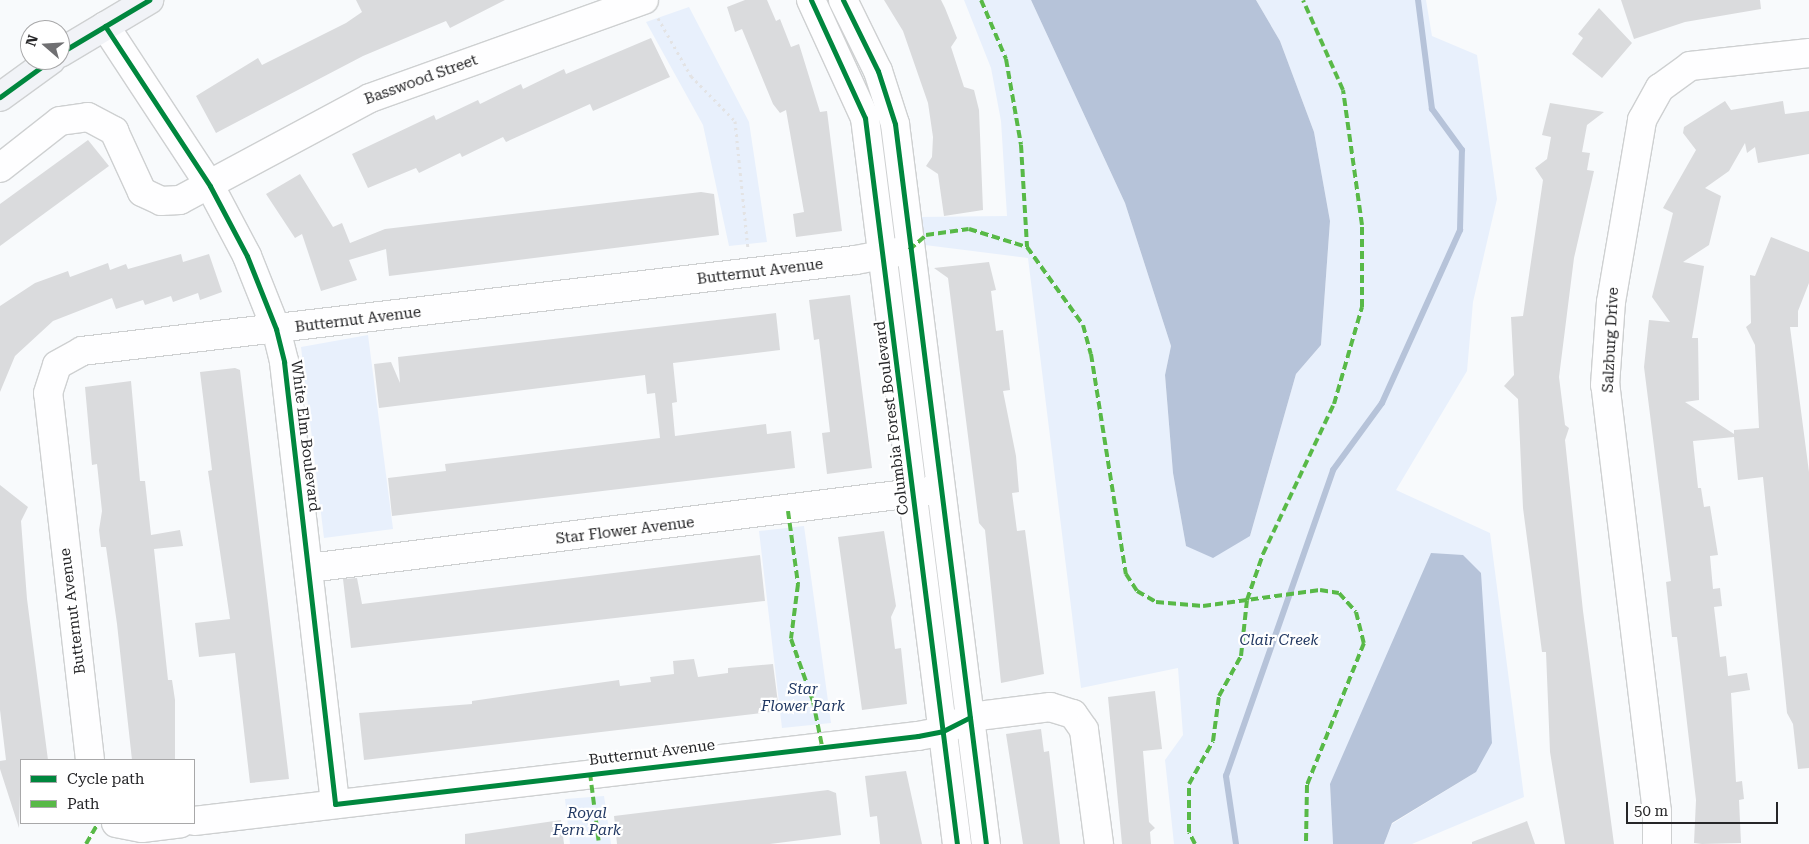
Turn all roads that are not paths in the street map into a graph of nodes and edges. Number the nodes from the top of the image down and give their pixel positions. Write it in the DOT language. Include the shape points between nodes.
graph roads {
  1 [pos="150,0"];
  2 [pos="811,0"];
  3 [pos="843,0"];
  4 [pos="648,4"];
  5 [pos="105,26"];
  6 [pos="70,47"];
  7 [pos="1809,53"];
  8 [pos="37,70"];
  9 [pos="0,97"];
  10 [pos="0,168"];
  11 [pos="210,186"];
  12 [pos="897,253"];
  13 [pos="276,330"];
  14 [pos="942,489"];
  15 [pos="914,494"];
  16 [pos="309,568"];
  17 [pos="970,717"];
  18 [pos="942,731"];
  19 [pos="90,759"];
  20 [pos="335,804"];
  21 [pos="195,821"];
  22 [pos="121,824"];
  23 [pos="174,824"];
  24 [pos="957,844"];
  25 [pos="986,844"];
  26 [pos="1099,844"];
  27 [pos="1657,844"];
  1 -- 5 [label="main road"];
  2 -- 12 [label="street, Columbia Forest Boulevard" via="865,118"];
  3 -- 12 [label="street, Columbia Forest Boulevard" via="878,71 895,124"];
  4 -- 11 [label="street, Basswood Street" via="370,98"];
  5 -- 6 [label="main road"];
  5 -- 11 [label="street, White Elm Boulevard"];
  7 -- 27 [label="street, Salzburg Drive" via="1690,66 1660,88 1642,120 1611,302 1605,384 1657,812"];
  8 -- 9 [label="main road"];
  10 -- 11 [label="street, Basswood Street" via="60,121 88,117 114,131 142,192 161,201 180,200"];
  11 -- 13 [label="street, White Elm Boulevard" via="247,256"];
  12 -- 13 [label="street, Butternut Avenue"];
  12 -- 14 [label="street, Columbia Forest Boulevard"];
  12 -- 15 [label="street, Columbia Forest Boulevard"];
  13 -- 16 [label="street, White Elm Boulevard"];
  13 -- 19 [label="street, Butternut Avenue" via="82,351 57,365 48,393"];
  14 -- 15 [label="street, Star Flower Avenue"];
  14 -- 17 [label="street, Columbia Forest Boulevard"];
  15 -- 16 [label="street, Star Flower Avenue"];
  15 -- 18 [label="street, Columbia Forest Boulevard"];
  16 -- 20 [label="street, White Elm Boulevard"];
  17 -- 18 [label="street, Butternut Avenue"];
  17 -- 25 [label="street, Columbia Forest Boulevard"];
  17 -- 26 [label="street, Butternut Avenue" via="1050,706 1073,714 1084,730"];
  18 -- 20 [label="street, Butternut Avenue"];
  18 -- 24 [label="street, Columbia Forest Boulevard"];
  20 -- 21 [label="street, Butternut Avenue"];
  22 -- 23 [label="street" via="142,828"];
}
